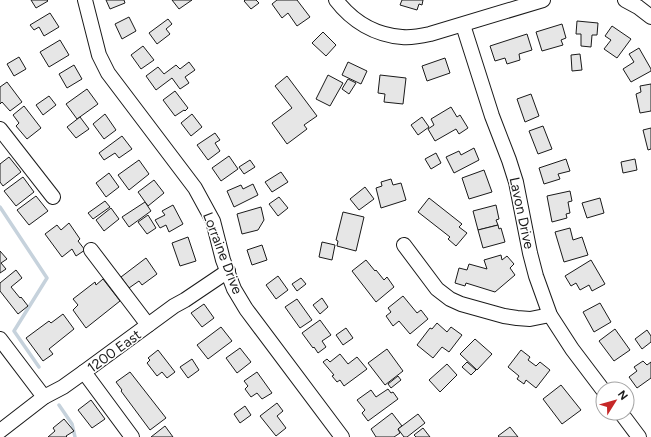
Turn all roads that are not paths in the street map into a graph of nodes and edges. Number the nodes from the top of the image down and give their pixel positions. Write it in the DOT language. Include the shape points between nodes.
graph roads {
  1 [pos="85,0"];
  2 [pos="336,0"];
  3 [pos="543,0"];
  4 [pos="625,0"];
  5 [pos="651,17"];
  6 [pos="463,25"];
  7 [pos="0,129"];
  8 [pos="53,197"];
  9 [pos="404,245"];
  10 [pos="91,250"];
  11 [pos="228,271"];
  12 [pos="550,315"];
  13 [pos="148,325"];
  14 [pos="0,339"];
  15 [pos="84,372"];
  16 [pos="596,381"];
  17 [pos="44,397"];
  18 [pos="627,421"];
  19 [pos="0,431"];
  20 [pos="132,437"];
  21 [pos="342,437"];
  22 [pos="639,437"];
  1 -- 11 [label="street, Lorraine Drive" via="99,55 108,73 195,188 213,221"];
  2 -- 6 [label="street" via="359,23 388,35 416,37"];
  3 -- 6 [label="street"];
  4 -- 5 [label="street"];
  6 -- 12 [label="street, Lavon Drive" via="492,116 510,160 530,253"];
  7 -- 8 [label="street"];
  9 -- 12 [label="street" via="437,289 450,300 504,316 530,319"];
  10 -- 13 [label="street"];
  11 -- 13 [label="street, 1200 East"];
  11 -- 21 [label="street, Lorraine Drive" via="234,289 246,309"];
  12 -- 16 [label="street, Lavon Drive"];
  13 -- 15 [label="street, 1200 East"];
  14 -- 17 [label="street"];
  15 -- 17 [label="street, 1200 East"];
  15 -- 20 [label="street"];
  17 -- 19 [label="street, 1200 East"];
  18 -- 22 [label="street"];
}
